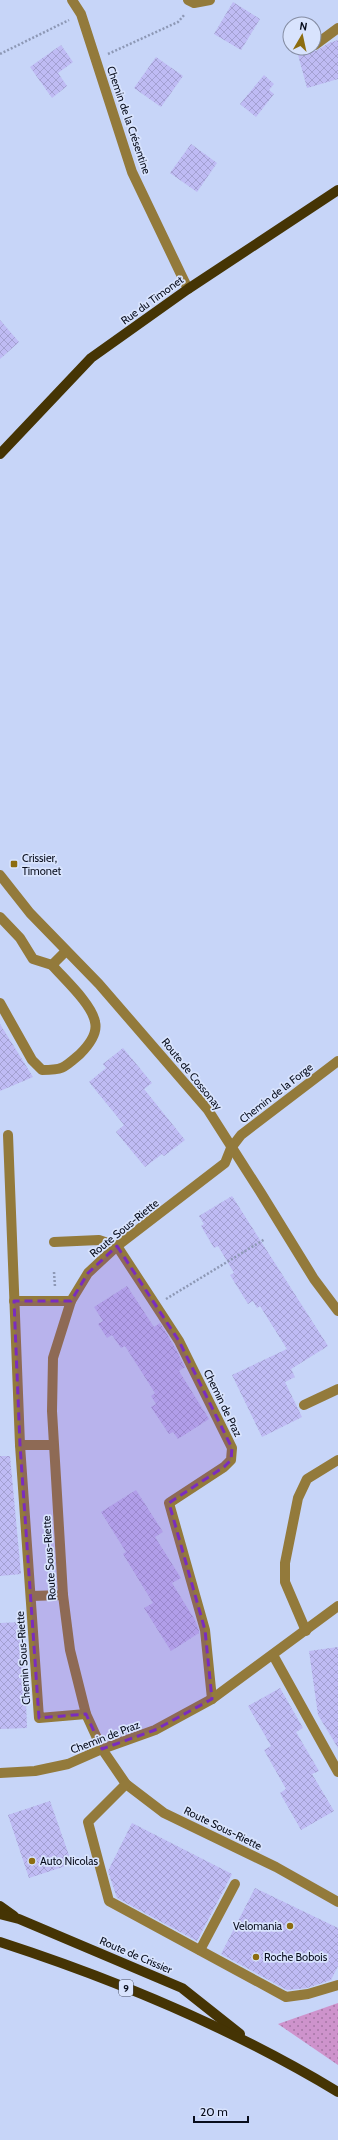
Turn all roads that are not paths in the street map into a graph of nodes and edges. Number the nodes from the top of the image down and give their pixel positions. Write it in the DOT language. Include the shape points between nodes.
graph roads {
  1 [pos="72,0"];
  2 [pos="210,0"];
  3 [pos="191,2"];
  4 [pos="338,28"];
  5 [pos="322,40"];
  6 [pos="338,190"];
  7 [pos="188,289"];
  8 [pos="0,454"];
  9 [pos="0,875"];
  10 [pos="0,917"];
  11 [pos="66,951"];
  12 [pos="52,965"];
  13 [pos="0,1003"];
  14 [pos="338,1061"];
  15 [pos="8,1135"];
  16 [pos="231,1148"];
  17 [pos="54,1242"];
  18 [pos="117,1246"];
  19 [pos="14,1301"];
  20 [pos="71,1301"];
  21 [pos="338,1311"];
  22 [pos="338,1389"];
  23 [pos="304,1405"];
  24 [pos="20,1445"];
  25 [pos="53,1445"];
  26 [pos="338,1460"];
  27 [pos="63,1595"];
  28 [pos="31,1596"];
  29 [pos="338,1606"];
  30 [pos="306,1631"];
  31 [pos="273,1655"];
  32 [pos="212,1699"];
  33 [pos="86,1714"];
  34 [pos="102,1749"];
  35 [pos="338,1772"];
  36 [pos="0,1773"];
  37 [pos="126,1784"];
  38 [pos="235,1884"];
  39 [pos="338,1902"];
  40 [pos="0,1906"];
  41 [pos="0,1914"];
  42 [pos="19,1919"];
  43 [pos="1,1943"];
  44 [pos="200,1950"];
  45 [pos="338,1985"];
  46 [pos="249,2041"];
  47 [pos="338,2092"];
  1 -- 7 [label="street, Chemin de la Crésentine" via="81,14 132,172"];
  2 -- 3 [label="street"];
  4 -- 5 [label="street"];
  6 -- 7 [label="main road, Rue du Timonet"];
  7 -- 8 [label="main road, Rue du Timonet" via="91,358"];
  9 -- 11 [label="street, Route de Cossonay" via="30,914"];
  10 -- 12 [label="street" via="20,938 33,959"];
  11 -- 12 [label="street"];
  11 -- 16 [label="street, Route de Cossonay" via="99,984 183,1080 208,1110"];
  12 -- 13 [label="street" via="88,1007 96,1022 92,1040 60,1070 42,1070 32,1060"];
  14 -- 16 [label="street, Chemin de la Forge" via="241,1136"];
  15 -- 19 [label="street, Chemin Sous-Riette"];
  16 -- 18 [label="street, Route Sous-Riette" via="225,1163"];
  16 -- 21 [label="street, Route de Cossonay" via="314,1279"];
  17 -- 18 [label="street" via="100,1240"];
  18 -- 20 [label="street, Route Sous-Riette" via="88,1273"];
  18 -- 32 [label="street, Chemin de Praz" via="179,1341 232,1448 231,1460 224,1467 169,1503 205,1630"];
  19 -- 20 [label="street"];
  19 -- 24 [label="street, Chemin Sous-Riette"];
  20 -- 25 [label="street, Route Sous-Riette" via="54,1358"];
  22 -- 23 [label="street"];
  24 -- 25 [label="street"];
  24 -- 28 [label="street, Chemin Sous-Riette"];
  25 -- 27 [label="street, Route Sous-Riette"];
  26 -- 30 [label="street" via="307,1479 298,1498 285,1563 286,1582"];
  27 -- 28 [label="street, Chemin Sous-Riette"];
  27 -- 33 [label="street, Route Sous-Riette" via="70,1650"];
  28 -- 33 [label="street, Chemin Sous-Riette" via="39,1718"];
  29 -- 30 [label="street, Chemin de Praz"];
  30 -- 31 [label="street, Chemin de Praz"];
  31 -- 32 [label="street, Chemin de Praz"];
  31 -- 35 [label="street"];
  32 -- 34 [label="street, Chemin de Praz" via="155,1730"];
  33 -- 34 [label="street, Route Sous-Riette"];
  34 -- 36 [label="street, Chemin de Praz" via="68,1764 35,1771"];
  34 -- 37 [label="street, Route Sous-Riette"];
  37 -- 39 [label="street, Route Sous-Riette" via="164,1813 276,1867"];
  37 -- 44 [label="street" via="88,1822 109,1901"];
  38 -- 44 [label="street"];
  40 -- 42 [label="main road, 9"];
  41 -- 42 [label="main road, Route de Crissier"];
  42 -- 46 [label="main road, Route de Crissier / 9" via="182,1988"];
  43 -- 46 [label="main road, Route de Crissier / 9" via="101,1978"];
  44 -- 45 [label="street" via="286,1997 308,1994"];
  46 -- 47 [label="main road, Route de Crissier / 9"];
}
